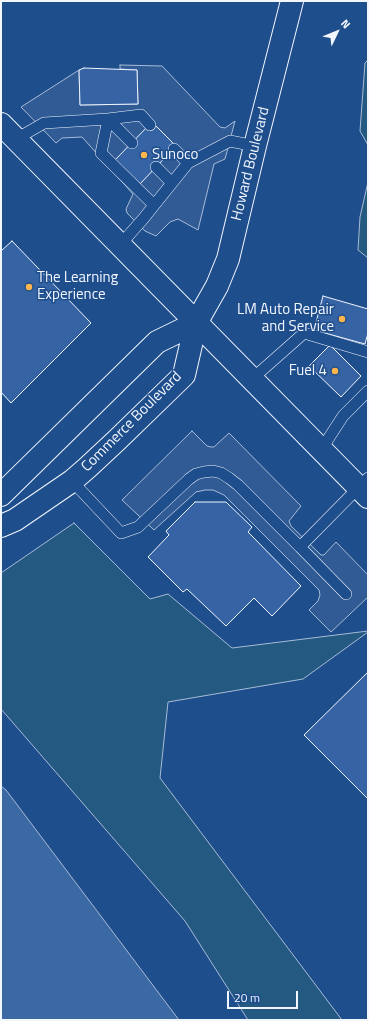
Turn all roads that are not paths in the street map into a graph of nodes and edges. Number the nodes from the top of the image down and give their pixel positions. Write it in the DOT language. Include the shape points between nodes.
graph roads {
  1 [pos="292,1"];
  2 [pos="108,119"];
  3 [pos="150,125"];
  4 [pos="8,131"];
  5 [pos="132,143"];
  6 [pos="254,146"];
  7 [pos="174,149"];
  8 [pos="188,163"];
  9 [pos="156,168"];
  10 [pos="172,183"];
  11 [pos="154,205"];
  12 [pos="120,245"];
  13 [pos="196,323"];
  14 [pos="368,352"];
  15 [pos="252,380"];
  16 [pos="368,391"];
  17 [pos="321,450"];
  18 [pos="72,481"];
  19 [pos="365,488"];
  20 [pos="1,495"];
  21 [pos="1,526"];
  22 [pos="300,547"];
  23 [pos="346,594"];
  1 -- 6 [label="main road, Howard Boulevard"];
  2 -- 3 [label="lane" via="140,115"];
  2 -- 4 [label="lane" via="44,123"];
  2 -- 5 [label="lane"];
  2 -- 11 [label="lane" via="101,153"];
  4 -- 12 [label="main road"];
  6 -- 8 [label="lane" via="230,141"];
  6 -- 13 [label="main road, Howard Boulevard" via="228,259 217,286"];
  7 -- 8 [label="lane"];
  8 -- 10 [label="lane"];
  9 -- 10 [label="lane"];
  10 -- 11 [label="lane"];
  11 -- 12 [label="lane"];
  12 -- 13 [label="main road"];
  13 -- 15 [label="main road"];
  13 -- 18 [label="main road, Commerce Boulevard" via="184,375"];
  13 -- 20 [label="main road" via="157,342"];
  14 -- 15 [label="lane" via="304,333"];
  15 -- 17 [label="main road"];
  16 -- 17 [label="lane" via="343,416"];
  17 -- 19 [label="main road"];
  18 -- 21 [label="main road, Commerce Boulevard" via="15,520"];
  18 -- 22 [label="lane" via="121,533 138,527 196,474 221,473 238,485"];
  19 -- 22 [label="lane"];
  22 -- 23 [label="lane"];
}
